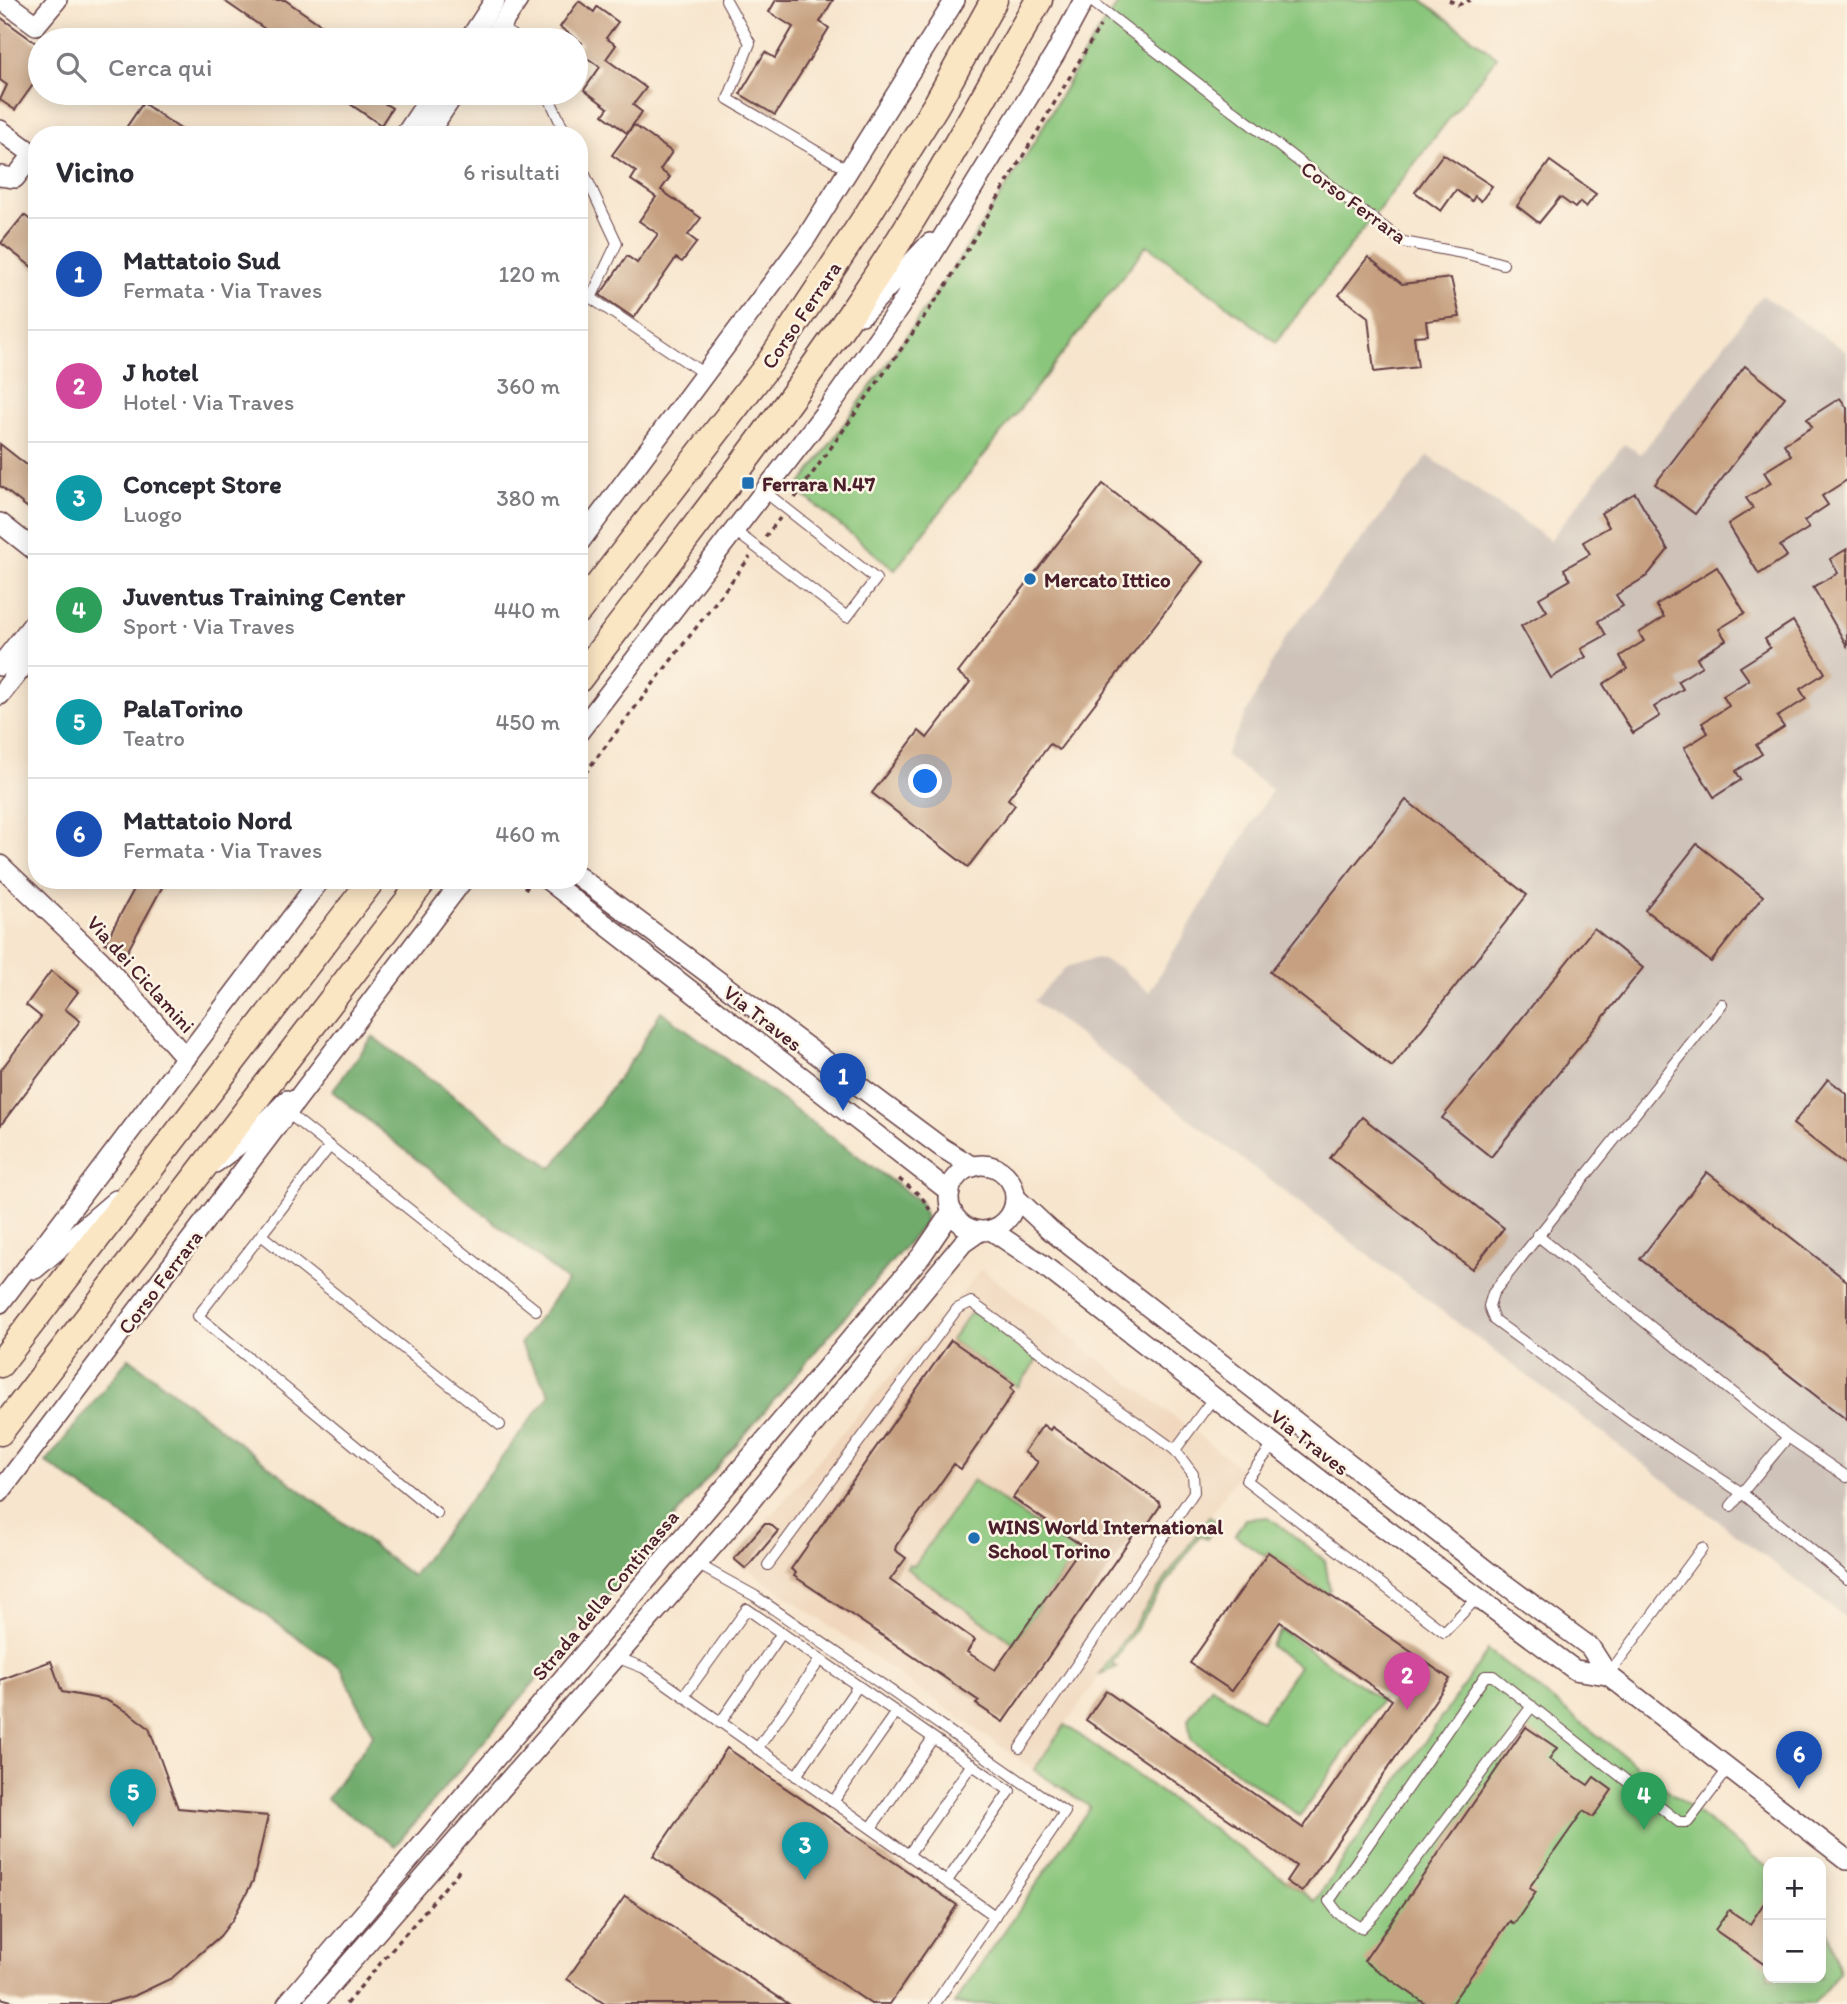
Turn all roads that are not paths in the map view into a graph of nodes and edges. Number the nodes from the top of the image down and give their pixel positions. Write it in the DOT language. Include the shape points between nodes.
graph roads {
  1 [pos="2,0"];
  2 [pos="57,0"];
  3 [pos="495,0"];
  4 [pos="518,0"];
  5 [pos="726,0"];
  6 [pos="956,0"];
  7 [pos="994,0"];
  8 [pos="1039,0"];
  9 [pos="1084,0"];
  10 [pos="1090,0"];
  11 [pos="477,28"];
  12 [pos="499,28"];
  13 [pos="425,105"];
  14 [pos="447,105"];
  15 [pos="552,105"];
  16 [pos="411,126"];
  17 [pos="433,126"];
  18 [pos="562,126"];
  19 [pos="0,130"];
  20 [pos="28,151"];
  21 [pos="28,164"];
  22 [pos="848,170"];
  23 [pos="0,176"];
  24 [pos="588,181"];
  25 [pos="958,212"];
  26 [pos="1503,264"];
  27 [pos="812,370"];
  28 [pos="706,375"];
  29 [pos="765,492"];
  30 [pos="0,523"];
  31 [pos="588,531"];
  32 [pos="735,531"];
  33 [pos="28,545"];
  34 [pos="588,598"];
  35 [pos="28,630"];
  36 [pos="28,660"];
  37 [pos="0,666"];
  38 [pos="588,666"];
  39 [pos="0,695"];
  40 [pos="588,720"];
  41 [pos="0,865"];
  42 [pos="588,884"];
  43 [pos="313,889"];
  44 [pos="365,889"];
  45 [pos="417,889"];
  46 [pos="456,889"];
  47 [pos="543,889"];
  48 [pos="1722,1004"];
  49 [pos="186,1058"];
  50 [pos="320,1072"];
  51 [pos="289,1114"];
  52 [pos="330,1146"];
  53 [pos="974,1167"];
  54 [pos="144,1177"];
  55 [pos="195,1179"];
  56 [pos="1016,1198"];
  57 [pos="951,1201"];
  58 [pos="985,1231"];
  59 [pos="261,1235"];
  60 [pos="1538,1235"];
  61 [pos="12,1287"];
  62 [pos="0,1303"];
  63 [pos="536,1310"];
  64 [pos="0,1364"];
  65 [pos="1214,1397"];
  66 [pos="500,1425"];
  67 [pos="0,1432"];
  68 [pos="1788,1437"];
  69 [pos="1274,1444"];
  70 [pos="1175,1450"];
  71 [pos="1847,1477"];
  72 [pos="0,1492"];
  73 [pos="1742,1493"];
  74 [pos="1731,1506"];
  75 [pos="437,1513"];
  76 [pos="1702,1548"];
  77 [pos="697,1564"];
  78 [pos="768,1565"];
  79 [pos="1847,1579"];
  80 [pos="1477,1598"];
  81 [pos="782,1633"];
  82 [pos="616,1657"];
  83 [pos="820,1660"];
  84 [pos="1608,1675"];
  85 [pos="858,1685"];
  86 [pos="684,1696"];
  87 [pos="1532,1706"];
  88 [pos="897,1712"];
  89 [pos="720,1723"];
  90 [pos="933,1738"];
  91 [pos="1020,1748"];
  92 [pos="757,1749"];
  93 [pos="972,1764"];
  94 [pos="1728,1769"];
  95 [pos="796,1776"];
  96 [pos="834,1802"];
  97 [pos="871,1828"];
  98 [pos="909,1854"];
  99 [pos="1847,1860"];
  100 [pos="947,1881"];
  101 [pos="995,1916"];
  102 [pos="287,2004"];
  103 [pos="314,2004"];
  104 [pos="935,2004"];
  1 -- 2 [label="street" via="36,25"];
  3 -- 11 [label="street"];
  4 -- 12 [label="street"];
  5 -- 22 [label="lane" via="750,43 728,99"];
  6 -- 22 [label="street, Corso Ferrara"];
  7 -- 34 [label="main road, Corso Ferrara" via="875,203 774,356"];
  8 -- 27 [label="main road, Corso Ferrara" via="907,229"];
  9 -- 25 [label="street, Corso Ferrara"];
  10 -- 26 [label="lane, Corso Ferrara" via="1403,242"];
  13 -- 16 [label="street"];
  14 -- 17 [label="street"];
  15 -- 18 [label="lane"];
  19 -- 20 [label="street"];
  21 -- 23 [label="street" via="15,178"];
  22 -- 28 [label="street, Corso Ferrara" via="806,238"];
  24 -- 28 [label="lane" via="617,243 591,298"];
  25 -- 27 [label="street, Corso Ferrara"];
  25 -- 29 [label="street, Corso Ferrara" via="891,318"];
  27 -- 38 [label="main road, Corso Ferrara"];
  28 -- 31 [label="street, Corso Ferrara"];
  29 -- 32 [label="street, Corso Ferrara"];
  29 -- 32 [label="lane" via="876,579 848,617"];
  30 -- 33 [label="street"];
  32 -- 40 [label="street, Corso Ferrara"];
  35 -- 37 [label="street"];
  36 -- 39 [label="street"];
  41 -- 49 [label="street, Via dei Ciclamini" via="101,961"];
  42 -- 53 [label="street, Via Traves"];
  43 -- 49 [label="street"];
  44 -- 54 [label="main road"];
  45 -- 55 [label="main road, Corso Ferrara"];
  46 -- 50 [label="street, Corso Ferrara"];
  47 -- 57 [label="street, Via Traves"];
  48 -- 60 [label="lane"];
  49 -- 61 [label="street"];
  50 -- 51 [label="street, Corso Ferrara"];
  50 -- 55 [label="street, Corso Ferrara" via="256,1132"];
  51 -- 52 [label="lane"];
  51 -- 72 [label="street, Corso Ferrara"];
  52 -- 59 [label="lane"];
  52 -- 63 [label="lane"];
  53 -- 56 [label="street" via="984,1165 1002,1172"];
  53 -- 57 [label="street" via="958,1176"];
  54 -- 61 [label="street"];
  54 -- 64 [label="main road"];
  55 -- 67 [label="main road, Corso Ferrara"];
  56 -- 58 [label="street" via="1009,1218"];
  56 -- 84 [label="street, Via Traves" via="1050,1230 1590,1647"];
  57 -- 58 [label="street" via="963,1225"];
  57 -- 102 [label="street, Strada della Continassa" via="922,1255"];
  58 -- 65 [label="street, Via Traves" via="1032,1256"];
  58 -- 77 [label="street" via="963,1243"];
  59 -- 66 [label="lane"];
  59 -- 75 [label="lane" via="198,1317"];
  60 -- 68 [label="lane"];
  60 -- 73 [label="lane" via="1493,1293 1489,1306 1494,1320 1630,1420"];
  61 -- 62 [label="street"];
  65 -- 69 [label="street, Via Traves"];
  65 -- 70 [label="lane"];
  68 -- 71 [label="lane"];
  68 -- 73 [label="lane"];
  69 -- 80 [label="street, Via Traves"];
  69 -- 80 [label="lane" via="1246,1480 1444,1632"];
  70 -- 78 [label="lane" via="971,1302 957,1309"];
  70 -- 91 [label="lane" via="1193,1474 1194,1492"];
  73 -- 74 [label="lane"];
  73 -- 79 [label="lane"];
  76 -- 84 [label="lane"];
  77 -- 82 [label="street"];
  77 -- 101 [label="lane" via="755,1597 1065,1812"];
  80 -- 84 [label="street, Via Traves" via="1576,1670"];
  81 -- 83 [label="lane"];
  81 -- 86 [label="lane" via="747,1609"];
  81 -- 89 [label="lane"];
  82 -- 86 [label="lane" via="644,1668"];
  82 -- 103 [label="street"];
  83 -- 85 [label="lane"];
  83 -- 92 [label="lane"];
  84 -- 94 [label="street, Via Traves"];
  85 -- 88 [label="lane"];
  85 -- 95 [label="lane"];
  86 -- 89 [label="lane"];
  87 -- 87 [label="lane" via="1493,1676 1485,1676 1329,1901 1338,1913 1361,1928 1374,1915"];
  87 -- 94 [label="lane" via="1679,1822 1688,1822"];
  88 -- 90 [label="lane"];
  88 -- 96 [label="lane"];
  89 -- 92 [label="lane"];
  90 -- 93 [label="lane"];
  90 -- 97 [label="lane"];
  92 -- 95 [label="lane"];
  93 -- 98 [label="lane"];
  93 -- 100 [label="lane" via="1010,1791"];
  94 -- 99 [label="street, Via Traves"];
  95 -- 96 [label="lane"];
  96 -- 97 [label="lane"];
  97 -- 98 [label="lane"];
  98 -- 100 [label="lane"];
  100 -- 101 [label="lane"];
  101 -- 104 [label="lane"];
}
